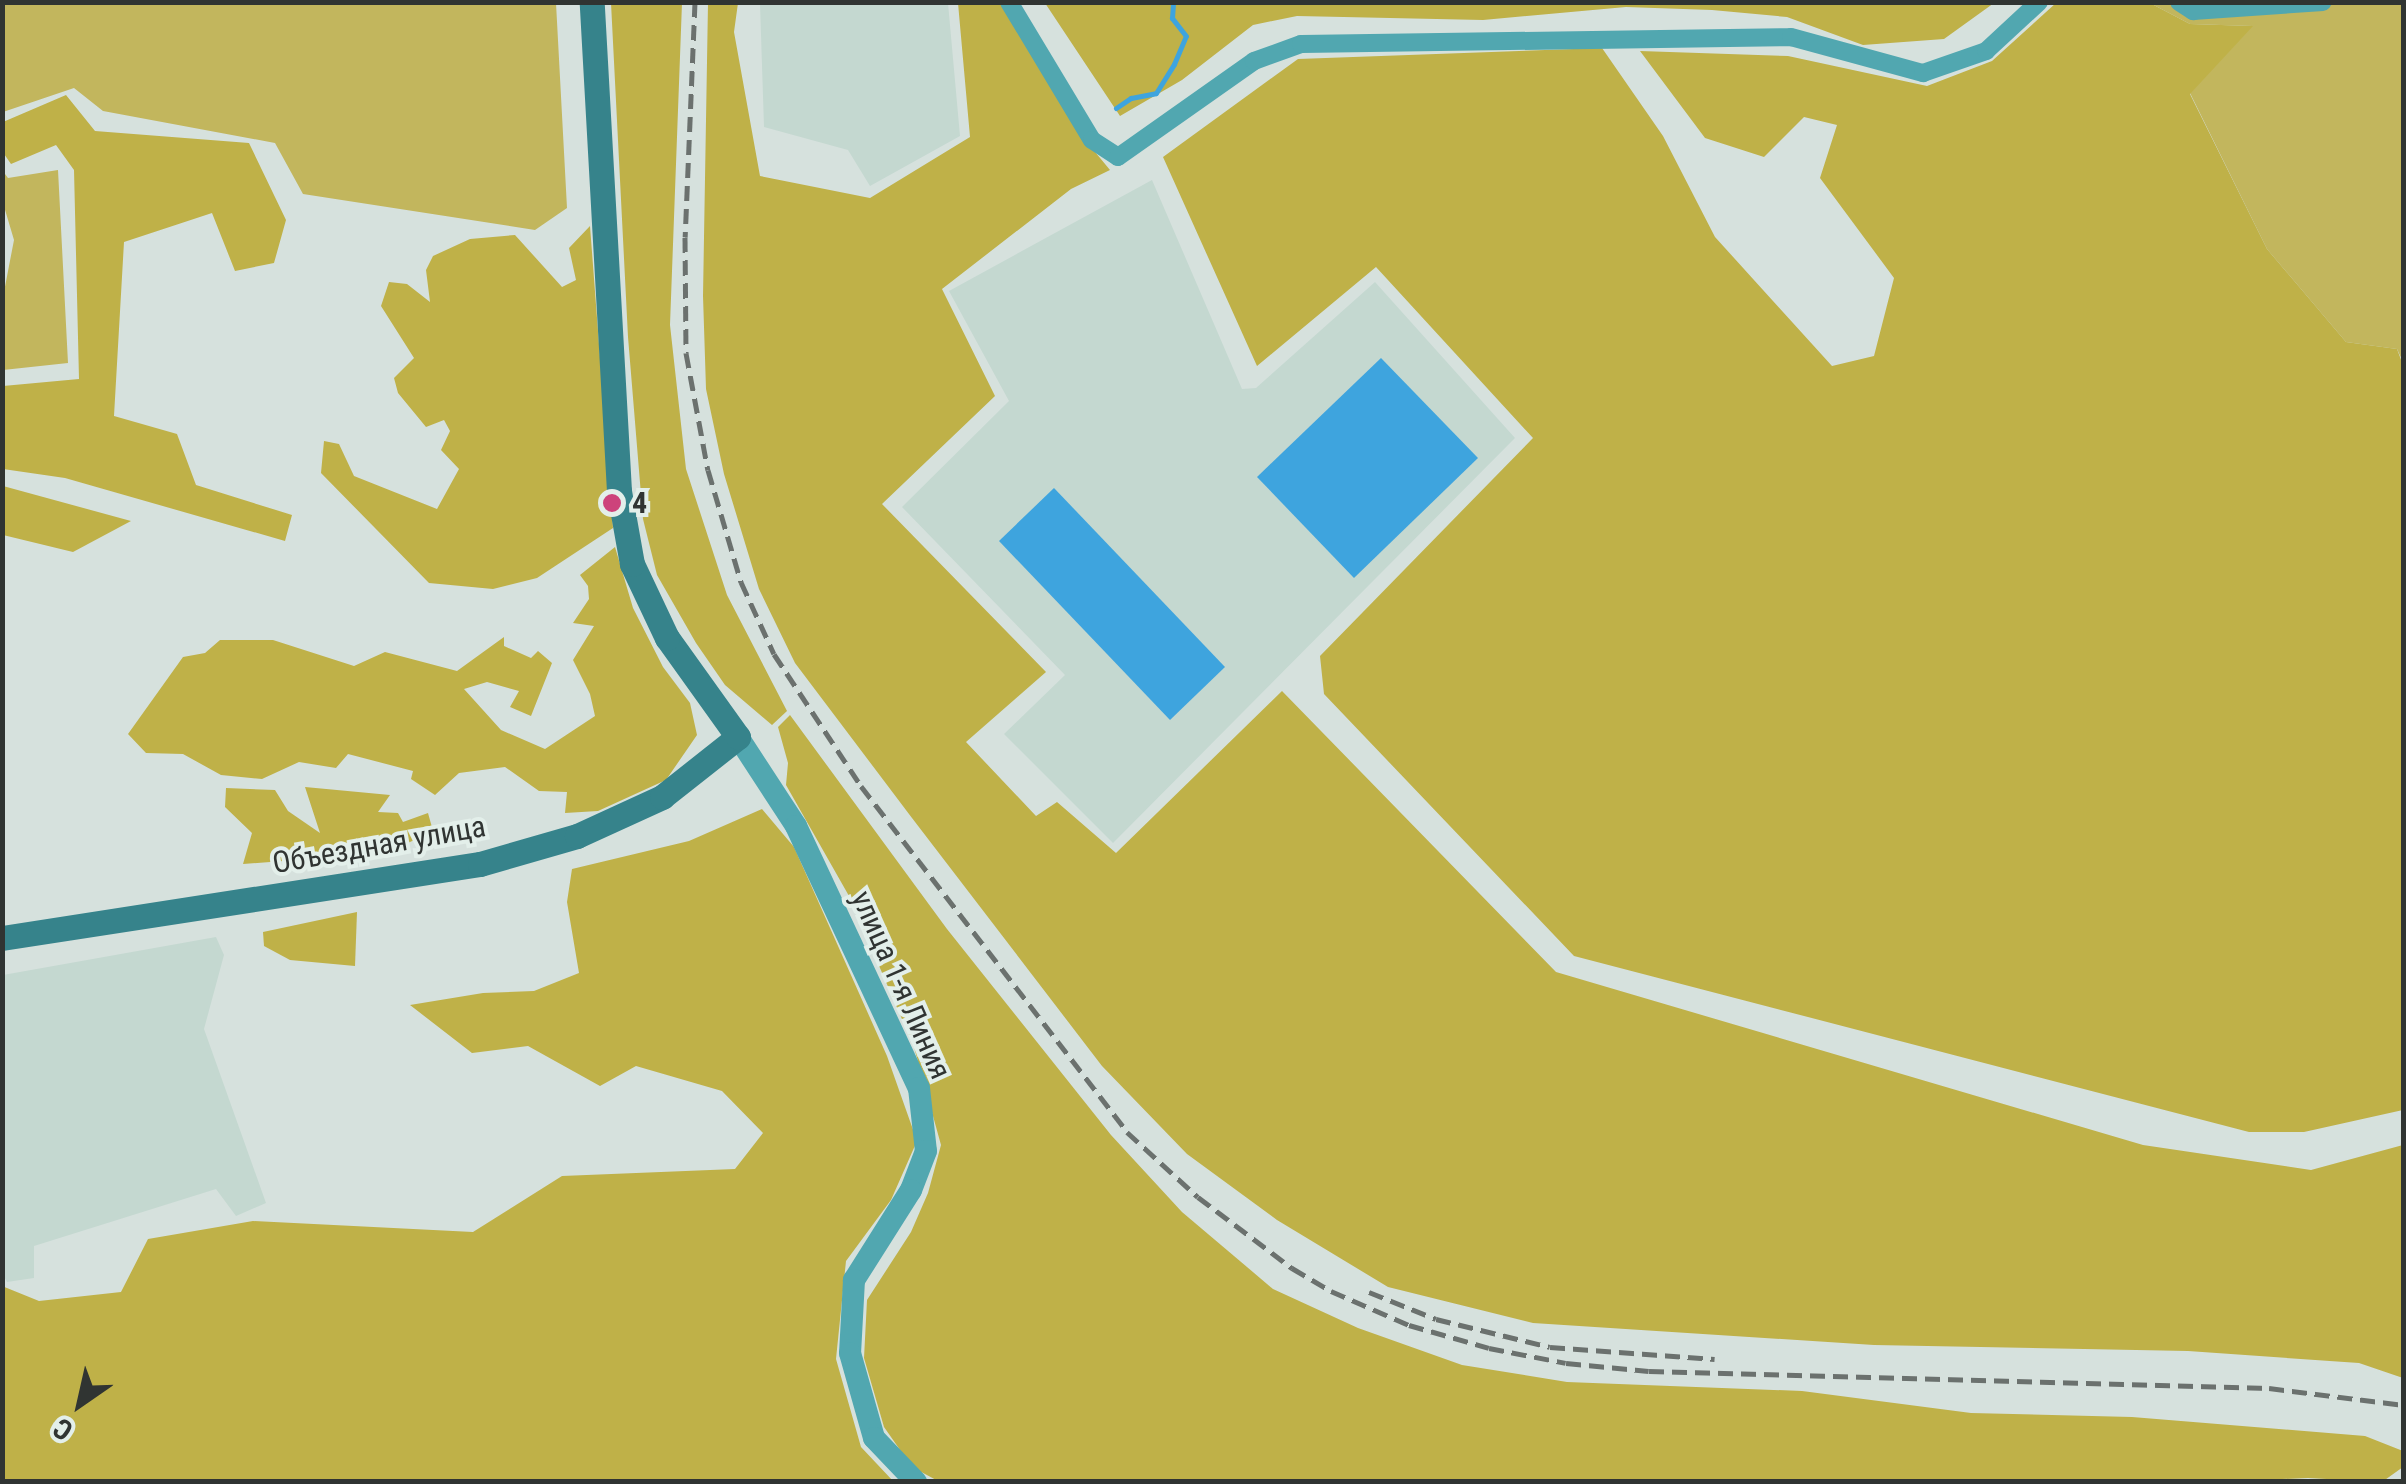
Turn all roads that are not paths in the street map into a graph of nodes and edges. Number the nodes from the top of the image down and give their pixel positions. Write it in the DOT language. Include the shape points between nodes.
graph roads {
  1 [pos="592,2"];
  2 [pos="1009,2"];
  3 [pos="2039,2"];
  4 [pos="2179,2"];
  5 [pos="2324,2"];
  6 [pos="738,738"];
  7 [pos="2,938"];
  8 [pos="916,1482"];
  1 -- 6 [label="main road" via="619,491 632,564 667,638"];
  2 -- 3 [label="street" via="1092,140 1118,156 1254,61 1302,44 1792,38 1923,74 1986,50"];
  4 -- 5 [label="street" via="2193,11"];
  6 -- 7 [label="main road, Объездная улица" via="662,797 578,836 480,864"];
  6 -- 8 [label="street, улица 1-я Линия" via="796,826 919,1088 926,1150 911,1190 854,1280 850,1353 874,1438"];
}
